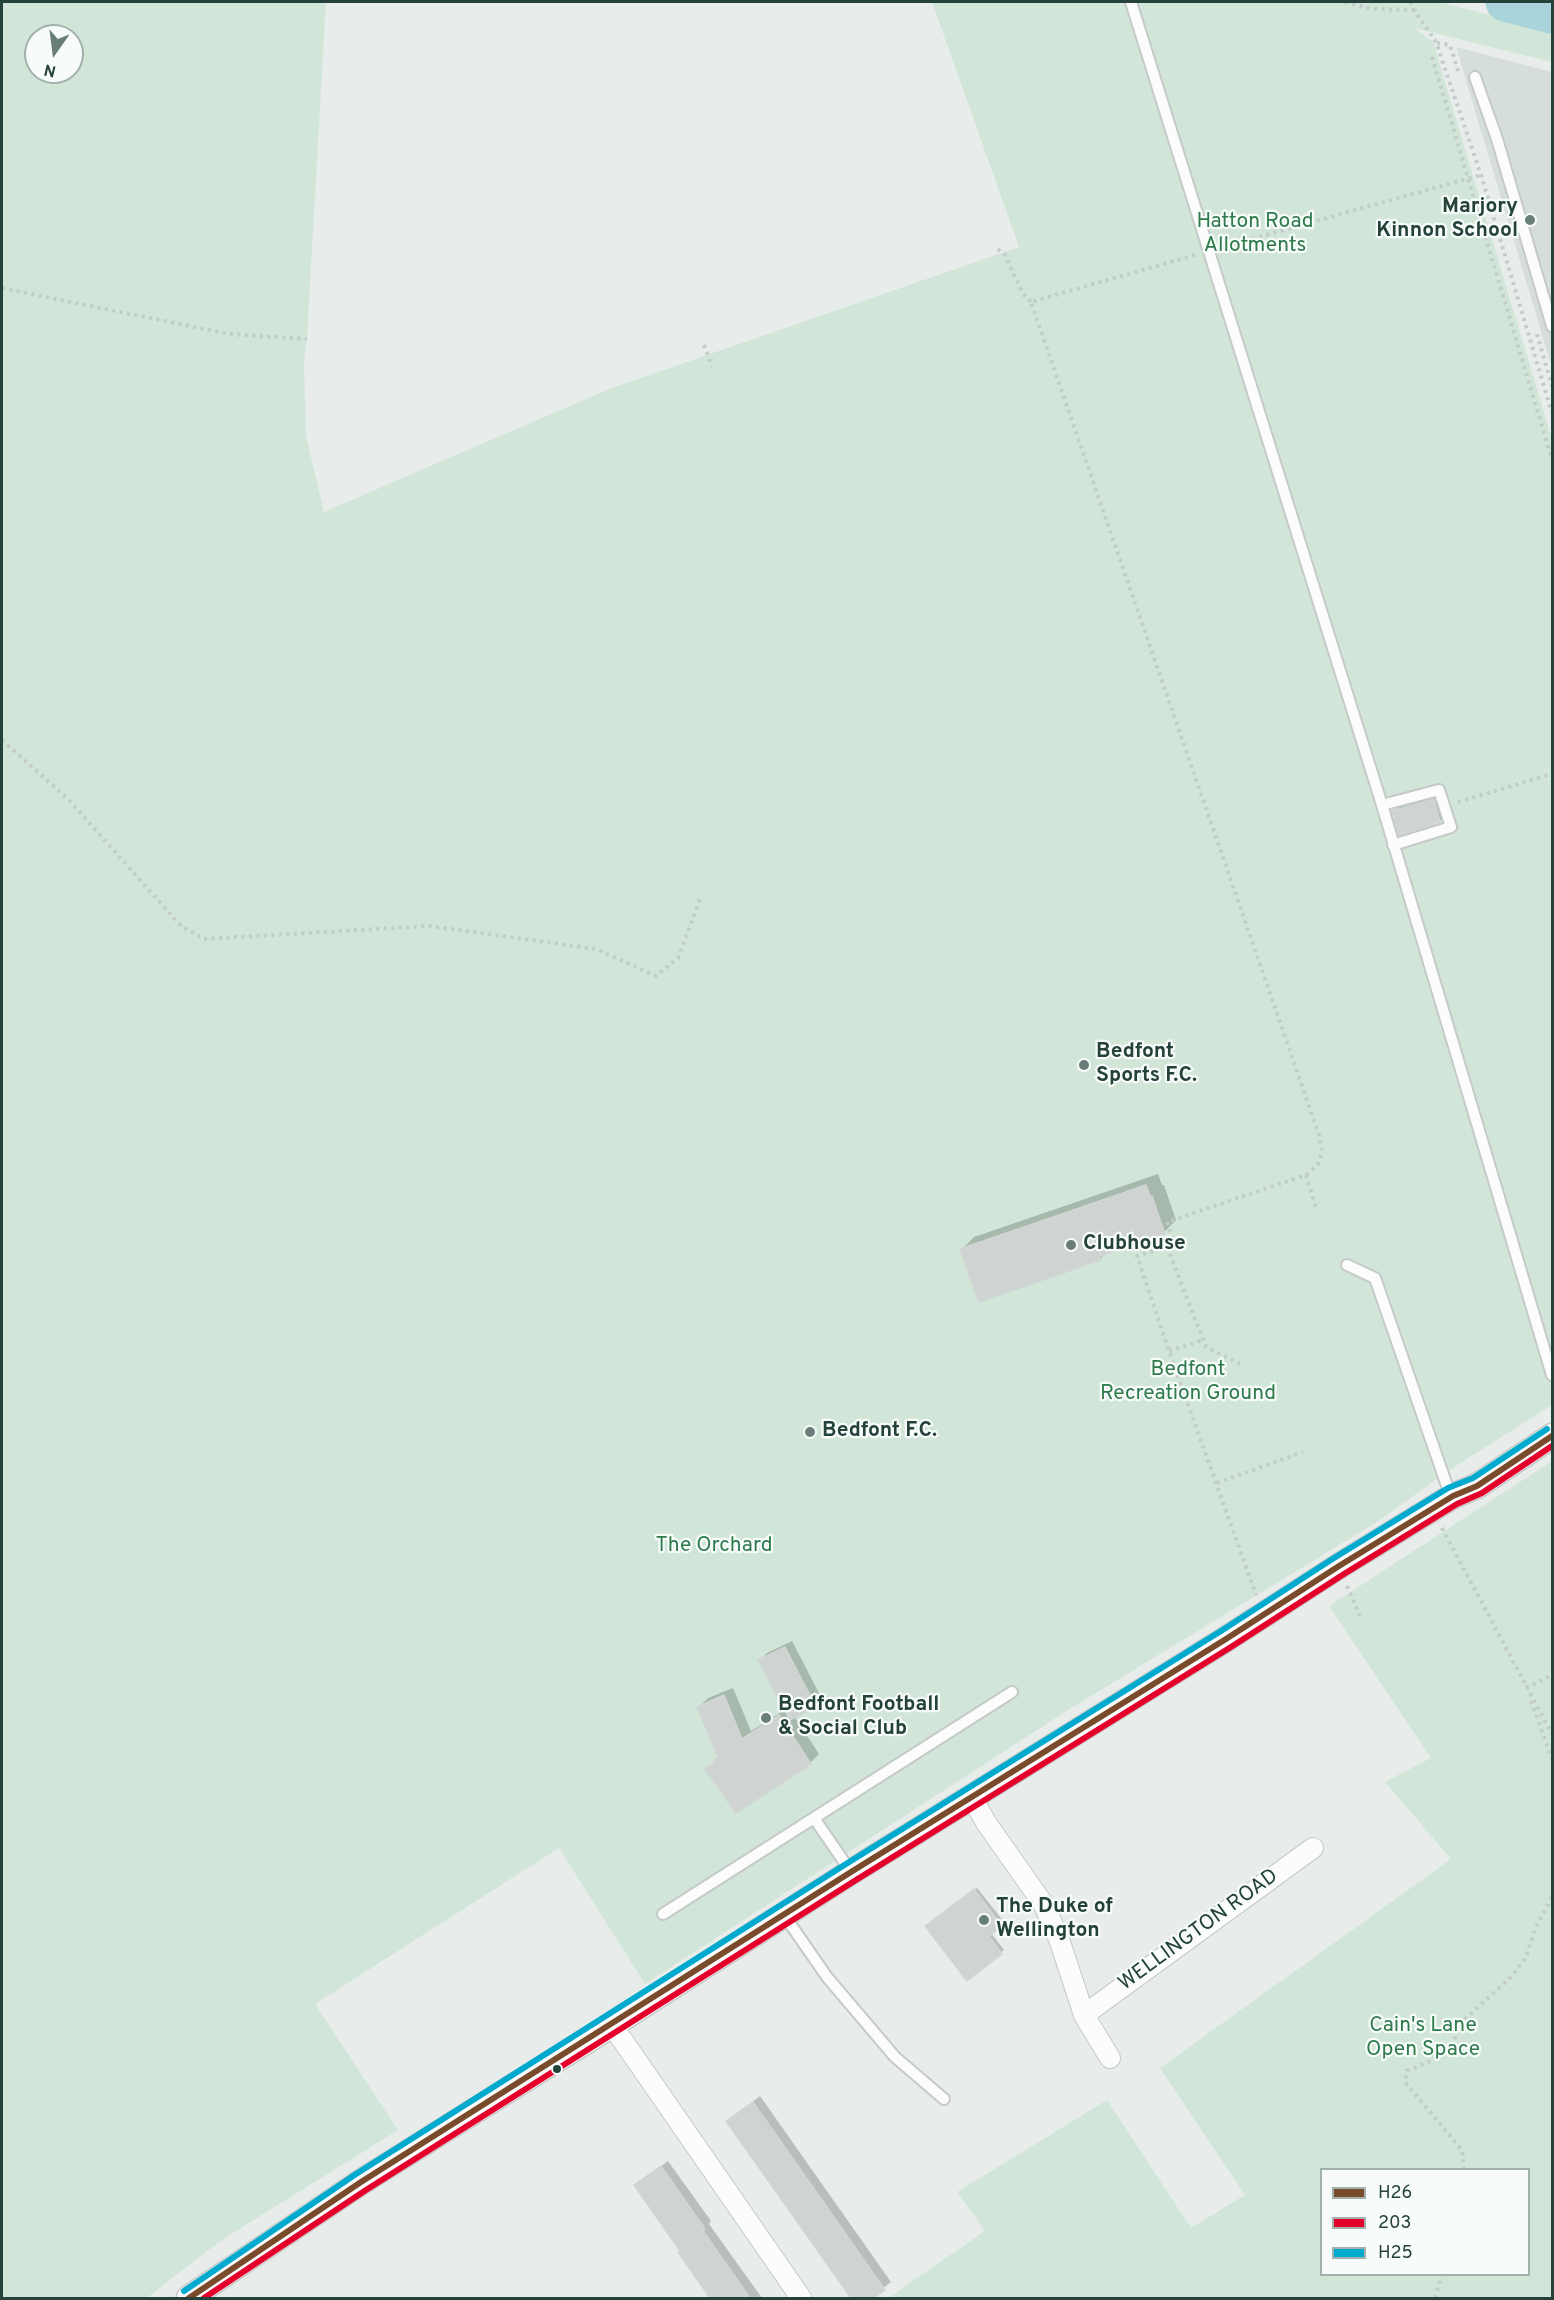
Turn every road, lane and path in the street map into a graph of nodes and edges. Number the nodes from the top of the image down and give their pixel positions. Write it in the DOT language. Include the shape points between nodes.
graph roads {
  1 [pos="1131,2"];
  2 [pos="1345,2"];
  3 [pos="1410,2"];
  4 [pos="1414,10"];
  5 [pos="1432,57"];
  6 [pos="1475,77"];
  7 [pos="1481,175"];
  8 [pos="1468,178"];
  9 [pos="998,249"];
  10 [pos="1209,251"];
  11 [pos="2,284"];
  12 [pos="2,288"];
  13 [pos="9,290"];
  14 [pos="1031,302"];
  15 [pos="1552,326"];
  16 [pos="308,339"];
  17 [pos="704,345"];
  18 [pos="712,367"];
  19 [pos="1552,412"];
  20 [pos="1552,460"];
  21 [pos="2,740"];
  22 [pos="1552,774"];
  23 [pos="1382,805"];
  24 [pos="1445,806"];
  25 [pos="1394,845"];
  26 [pos="701,897"];
  27 [pos="1306,1174"];
  28 [pos="1317,1211"];
  29 [pos="1167,1247"];
  30 [pos="1347,1265"];
  31 [pos="1203,1340"];
  32 [pos="1169,1351"];
  33 [pos="1244,1366"];
  34 [pos="1552,1376"];
  35 [pos="1552,1436"];
  36 [pos="1303,1452"];
  37 [pos="1217,1483"];
  38 [pos="1453,1496"];
  39 [pos="1432,1509"];
  40 [pos="1339,1566"];
  41 [pos="1264,1615"];
  42 [pos="1360,1616"];
  43 [pos="1552,1676"];
  44 [pos="1526,1688"];
  45 [pos="1012,1692"];
  46 [pos="1552,1734"];
  47 [pos="1552,1759"];
  48 [pos="972,1798"];
  49 [pos="814,1818"];
  50 [pos="1313,1848"];
  51 [pos="851,1872"];
  52 [pos="1552,1897"];
  53 [pos="663,1914"];
  54 [pos="784,1916"];
  55 [pos="1084,2014"];
  56 [pos="612,2025"];
  57 [pos="1110,2058"];
  58 [pos="944,2099"];
  59 [pos="1464,2168"];
  60 [pos="1441,2276"];
  61 [pos="189,2298"];
  62 [pos="801,2298"];
  63 [pos="1435,2298"];
  1 -- 10 [label="lane"];
  2 -- 4 [label="path" via="1372,9"];
  3 -- 4 [label="path"];
  4 -- 7 [label="path" via="1436,42"];
  5 -- 8 [label="path"];
  6 -- 15 [label="lane"];
  7 -- 8 [label="path"];
  7 -- 19 [label="path"];
  8 -- 10 [label="path"];
  8 -- 20 [label="path"];
  9 -- 14 [label="path"];
  10 -- 14 [label="path"];
  10 -- 23 [label="lane"];
  11 -- 13 [label="path"];
  12 -- 13 [label="path"];
  13 -- 16 [label="path" via="229,334"];
  14 -- 27 [label="path" via="1319,1135 1322,1152 1318,1164"];
  17 -- 18 [label="path"];
  21 -- 26 [label="path" via="69,800 181,926 204,939 429,926 596,949 656,976 678,958"];
  22 -- 24 [label="path"];
  23 -- 24 [label="lane" via="1439,790"];
  23 -- 25 [label="lane"];
  24 -- 25 [label="lane" via="1451,826"];
  25 -- 34 [label="lane"];
  27 -- 28 [label="path"];
  27 -- 29 [label="path" via="1167,1222 1174,1244"];
  29 -- 31 [label="path"];
  29 -- 32 [label="path" via="1137,1256"];
  30 -- 38 [label="lane" via="1375,1278"];
  31 -- 32 [label="path"];
  31 -- 33 [label="path" via="1206,1347"];
  32 -- 37 [label="path"];
  35 -- 38 [label="street" via="1477,1486"];
  36 -- 37 [label="path"];
  37 -- 41 [label="path"];
  38 -- 39 [label="street"];
  39 -- 40 [label="street"];
  39 -- 44 [label="path"];
  40 -- 41 [label="street"];
  40 -- 42 [label="path"];
  41 -- 48 [label="street"];
  43 -- 44 [label="path"];
  44 -- 46 [label="path"];
  44 -- 47 [label="path"];
  45 -- 49 [label="lane"];
  48 -- 51 [label="street"];
  48 -- 55 [label="street" via="1044,1905"];
  49 -- 51 [label="lane"];
  49 -- 53 [label="lane"];
  50 -- 55 [label="street, WELLINGTON ROAD"];
  51 -- 54 [label="street"];
  52 -- 59 [label="path" via="1526,1957 1513,1976 1464,2019 1447,2054 1407,2071 1405,2082 1462,2150"];
  54 -- 56 [label="street"];
  54 -- 58 [label="lane" via="827,1977 895,2057"];
  55 -- 57 [label="street"];
  56 -- 61 [label="street" via="360,2182"];
  56 -- 62 [label="street"];
  60 -- 63 [label="path"];
}
